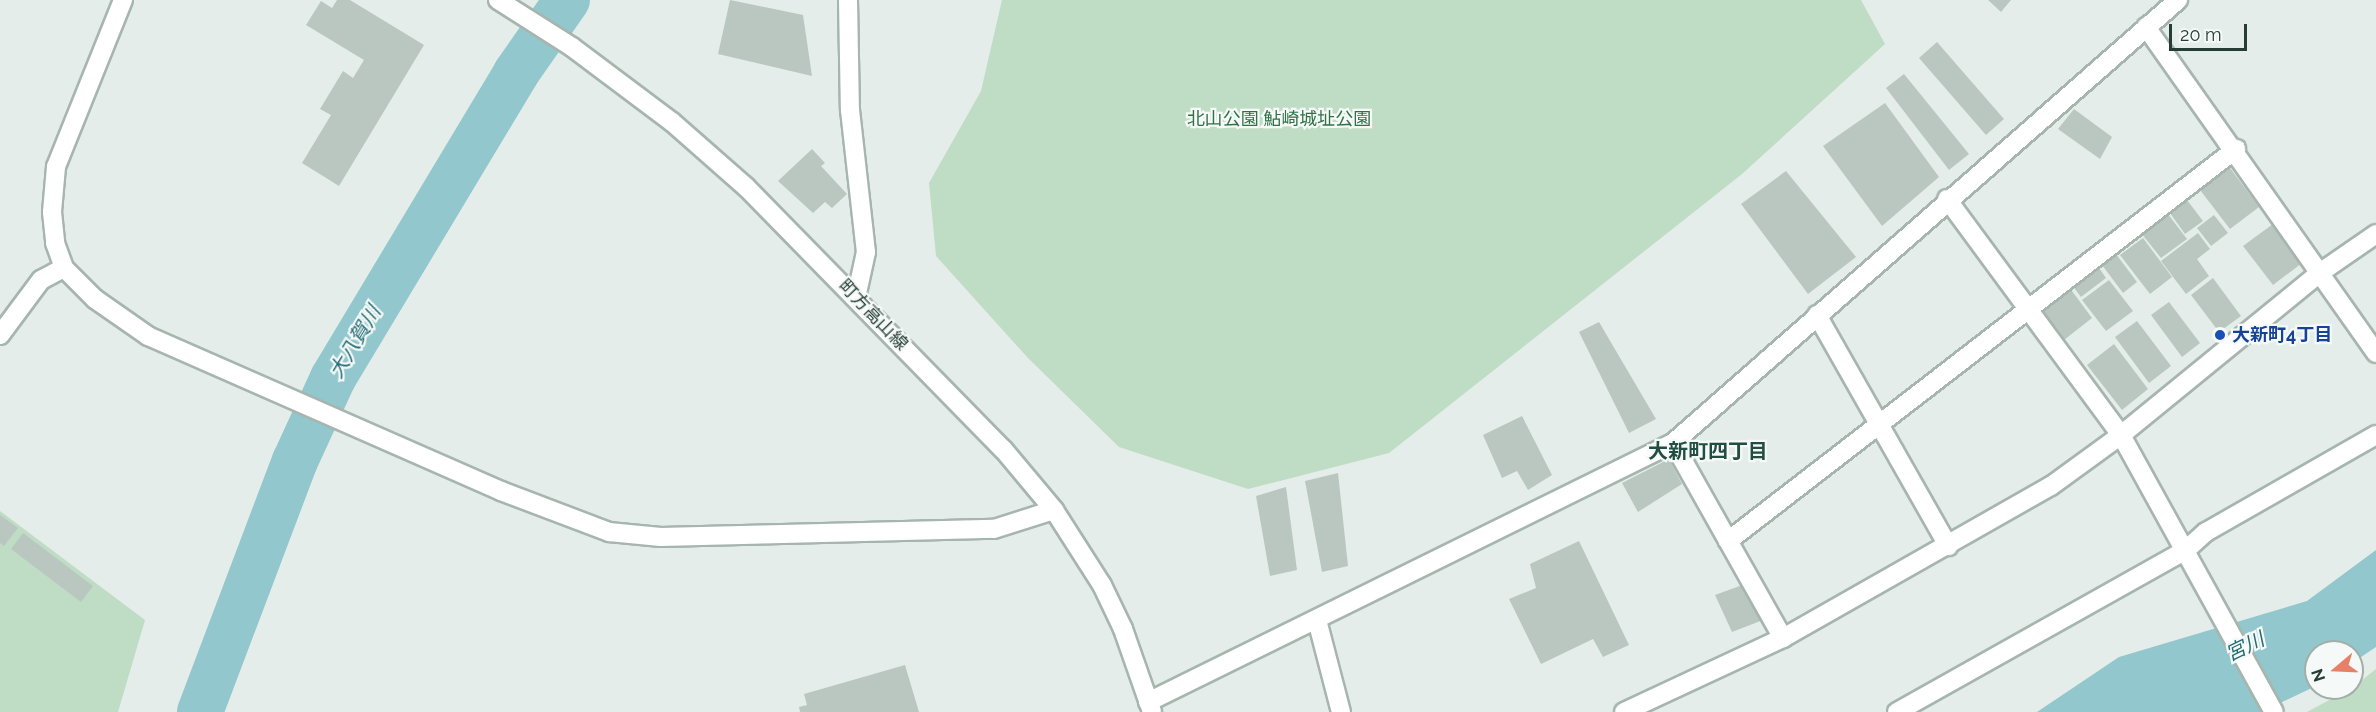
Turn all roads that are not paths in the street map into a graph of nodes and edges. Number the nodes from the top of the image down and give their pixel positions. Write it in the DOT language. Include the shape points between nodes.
graph roads {
  1 [pos="123,0"];
  2 [pos="498,0"];
  3 [pos="849,0"];
  4 [pos="2178,0"];
  5 [pos="2146,27"];
  6 [pos="2236,149"];
  7 [pos="1947,199"];
  8 [pos="2376,234"];
  9 [pos="64,268"];
  10 [pos="2321,272"];
  11 [pos="856,298"];
  12 [pos="2027,309"];
  13 [pos="1817,315"];
  14 [pos="0,335"];
  15 [pos="2376,353"];
  16 [pos="1879,424"];
  17 [pos="2121,435"];
  18 [pos="2376,435"];
  19 [pos="1673,443"];
  20 [pos="1054,510"];
  21 [pos="1728,541"];
  22 [pos="1948,546"];
  23 [pos="2190,556"];
  24 [pos="1317,620"];
  25 [pos="1784,639"];
  26 [pos="1150,707"];
  27 [pos="1341,712"];
  28 [pos="1624,712"];
  29 [pos="1897,712"];
  30 [pos="2274,712"];
  1 -- 9 [label="street" via="56,167 52,212 55,243"];
  2 -- 11 [label="street, 町方高山線" via="672,122 746,187"];
  3 -- 11 [label="street" via="850,110 866,244"];
  4 -- 5 [label="street"];
  5 -- 6 [label="street"];
  5 -- 7 [label="street"];
  6 -- 10 [label="street"];
  6 -- 12 [label="street"];
  7 -- 12 [label="street"];
  7 -- 13 [label="street"];
  8 -- 10 [label="street"];
  9 -- 14 [label="street" via="41,280"];
  9 -- 20 [label="street" via="94,299 148,336 566,517 609,532 634,536 994,529"];
  10 -- 15 [label="street"];
  10 -- 17 [label="street"];
  11 -- 20 [label="street, 町方高山線" via="1003,449"];
  12 -- 16 [label="street"];
  12 -- 17 [label="street"];
  13 -- 16 [label="street"];
  13 -- 19 [label="street"];
  16 -- 21 [label="street"];
  16 -- 22 [label="street"];
  17 -- 22 [label="street" via="2051,486"];
  17 -- 23 [label="street"];
  18 -- 23 [label="street" via="2206,532"];
  19 -- 21 [label="street"];
  19 -- 24 [label="street"];
  20 -- 26 [label="street, 町方高山線" via="1102,585 1123,629"];
  21 -- 25 [label="street"];
  22 -- 25 [label="street"];
  23 -- 29 [label="street"];
  23 -- 30 [label="street"];
  24 -- 26 [label="street"];
  24 -- 27 [label="street"];
  25 -- 28 [label="street"];
}
